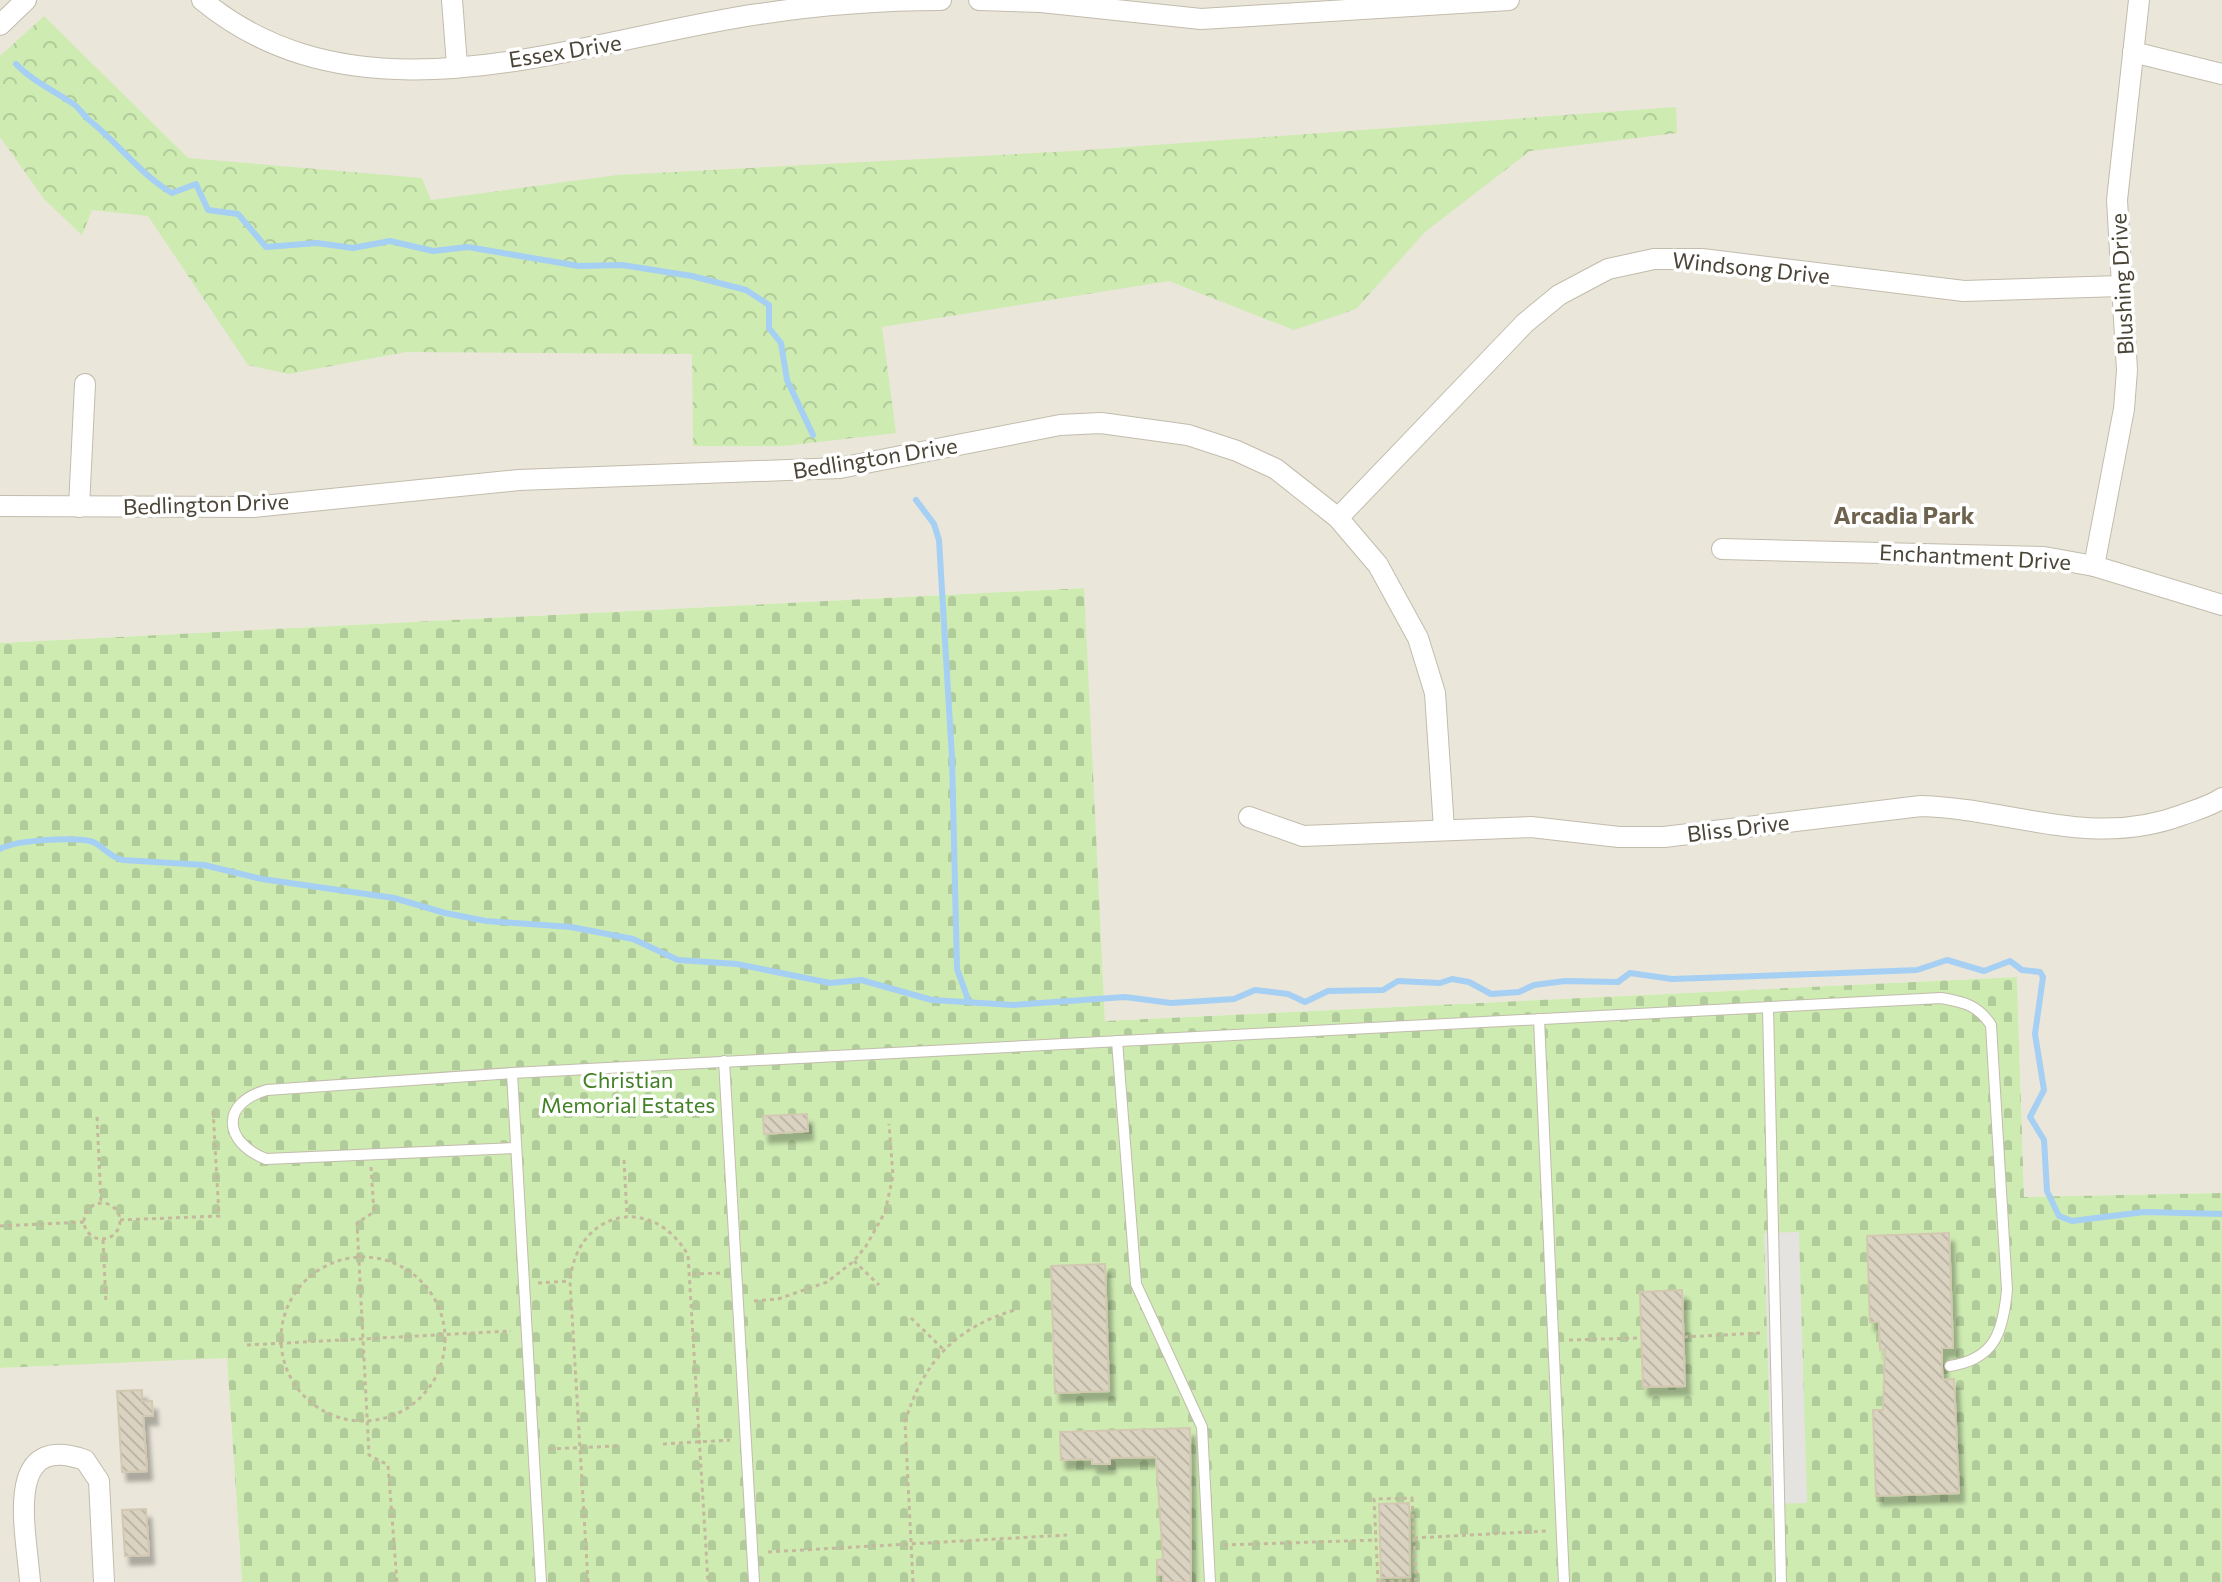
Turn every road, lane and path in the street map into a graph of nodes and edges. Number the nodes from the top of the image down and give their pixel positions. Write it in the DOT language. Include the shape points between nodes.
graph roads {
  1 [pos="26,0"];
  2 [pos="202,0"];
  3 [pos="452,0"];
  4 [pos="941,0"];
  5 [pos="979,0"];
  6 [pos="1509,0"];
  7 [pos="2139,0"];
  8 [pos="1480,1"];
  9 [pos="1243,9"];
  10 [pos="0,25"];
  11 [pos="2133,52"];
  12 [pos="457,65"];
  13 [pos="2222,74"];
  14 [pos="2121,286"];
  15 [pos="85,384"];
  16 [pos="0,506"];
  17 [pos="79,507"];
  18 [pos="1338,518"];
  19 [pos="1722,549"];
  20 [pos="2094,566"];
  21 [pos="2222,605"];
  22 [pos="2221,802"];
  23 [pos="1249,817"];
  24 [pos="1444,829"];
  25 [pos="1768,1007"];
  26 [pos="1539,1019"];
  27 [pos="1117,1041"];
  28 [pos="724,1061"];
  29 [pos="512,1073"];
  30 [pos="213,1110"];
  31 [pos="97,1117"];
  32 [pos="889,1124"];
  33 [pos="516,1148"];
  34 [pos="370,1155"];
  35 [pos="624,1160"];
  36 [pos="101,1203"];
  37 [pos="627,1216"];
  38 [pos="120,1220"];
  39 [pos="84,1222"];
  40 [pos="0,1226"];
  41 [pos="103,1240"];
  42 [pos="359,1257"];
  43 [pos="854,1261"];
  44 [pos="736,1272"];
  45 [pos="692,1274"];
  46 [pos="570,1281"];
  47 [pos="524,1284"];
  48 [pos="879,1285"];
  49 [pos="738,1302"];
  50 [pos="106,1303"];
  51 [pos="1018,1309"];
  52 [pos="911,1318"];
  53 [pos="527,1330"];
  54 [pos="1776,1332"];
  55 [pos="444,1335"];
  56 [pos="1684,1337"];
  57 [pos="1641,1338"];
  58 [pos="363,1339"];
  59 [pos="1553,1341"];
  60 [pos="280,1343"];
  61 [pos="247,1345"];
  62 [pos="943,1349"];
  63 [pos="1950,1366"];
  64 [pos="368,1421"];
  65 [pos="746,1438"];
  66 [pos="700,1442"];
  67 [pos="663,1444"];
  68 [pos="617,1446"];
  69 [pos="580,1448"];
  70 [pos="533,1450"];
  71 [pos="1561,1530"];
  72 [pos="1067,1535"];
  73 [pos="1414,1538"];
  74 [pos="1376,1540"];
  75 [pos="911,1544"];
  76 [pos="1208,1545"];
  77 [pos="752,1553"];
  78 [pos="30,1582"];
  79 [pos="104,1582"];
  80 [pos="397,1582"];
  81 [pos="541,1582"];
  82 [pos="588,1582"];
  83 [pos="708,1582"];
  84 [pos="754,1582"];
  85 [pos="913,1582"];
  86 [pos="1210,1582"];
  87 [pos="1564,1582"];
  88 [pos="1781,1582"];
  1 -- 10 [label="street"];
  2 -- 12 [label="street, Essex Drive" via="270,44 324,62 406,70"];
  3 -- 12 [label="street"];
  4 -- 12 [label="street, Essex Drive" via="758,14 578,52"];
  5 -- 9 [label="street" via="1201,19"];
  6 -- 8 [label="street"];
  7 -- 11 [label="street, Blushing Drive"];
  8 -- 9 [label="street"];
  11 -- 13 [label="street"];
  11 -- 14 [label="street, Blushing Drive" via="2117,200"];
  14 -- 18 [label="street, Windsong Drive" via="1964,291 1702,259 1654,259 1608,269 1559,295 1525,323"];
  14 -- 20 [label="street, Blushing Drive" via="2124,409"];
  15 -- 17 [label="street"];
  16 -- 17 [label="street, Bedlington Drive"];
  17 -- 18 [label="street, Bedlington Drive" via="253,507 519,480 840,468 1060,425 1101,423 1188,435 1237,451 1276,469"];
  18 -- 24 [label="street, Bedlington Drive" via="1378,565 1418,638 1435,693"];
  19 -- 20 [label="street, Enchantment Drive" via="1980,553"];
  20 -- 21 [label="street, Enchantment Drive"];
  22 -- 24 [label="street, Bliss Drive" via="2155,825 2108,832 1963,807 1921,806 1664,837 1531,827"];
  23 -- 24 [label="street, Bliss Drive" via="1303,836"];
  25 -- 26 [label="lane"];
  25 -- 54 [label="lane"];
  25 -- 63 [label="lane" via="1941,998 1969,1003 1991,1025 2005,1310 1993,1344 1983,1355"];
  26 -- 27 [label="lane"];
  26 -- 59 [label="lane"];
  27 -- 28 [label="lane"];
  27 -- 76 [label="lane" via="1136,1284 1202,1427"];
  28 -- 29 [label="lane"];
  28 -- 44 [label="lane"];
  29 -- 33 [label="lane"];
  29 -- 34 [label="lane" via="267,1090 243,1100 235,1110 233,1134 239,1145 266,1159"];
  30 -- 38 [label="path" via="219,1216"];
  31 -- 36 [label="path"];
  32 -- 43 [label="path" via="893,1176 887,1203"];
  33 -- 34 [label="lane"];
  33 -- 47 [label="lane"];
  34 -- 42 [label="path" via="374,1212 357,1223"];
  35 -- 37 [label="path"];
  36 -- 38 [label="path" via="116,1209"];
  36 -- 39 [label="path" via="89,1208"];
  37 -- 45 [label="path" via="646,1218 671,1232 688,1255"];
  37 -- 46 [label="path" via="592,1230 579,1245"];
  38 -- 41 [label="path" via="118,1231"];
  39 -- 40 [label="path"];
  39 -- 41 [label="path" via="91,1236"];
  41 -- 50 [label="path"];
  42 -- 55 [label="path" via="390,1261 415,1275 433,1296"];
  42 -- 58 [label="path"];
  42 -- 60 [label="path" via="335,1261 311,1275 293,1295 282,1319"];
  43 -- 48 [label="path"];
  43 -- 49 [label="path" via="807,1291"];
  44 -- 45 [label="path"];
  44 -- 49 [label="lane"];
  45 -- 66 [label="path"];
  46 -- 47 [label="path"];
  46 -- 69 [label="path"];
  47 -- 53 [label="lane"];
  49 -- 65 [label="lane"];
  51 -- 62 [label="path" via="974,1324"];
  52 -- 62 [label="path"];
  53 -- 55 [label="path"];
  53 -- 70 [label="lane"];
  54 -- 56 [label="path"];
  54 -- 88 [label="lane"];
  55 -- 58 [label="path"];
  55 -- 64 [label="path" via="437,1377 420,1399 398,1414"];
  57 -- 59 [label="path"];
  58 -- 60 [label="path"];
  58 -- 64 [label="path"];
  59 -- 71 [label="lane"];
  60 -- 61 [label="path"];
  60 -- 64 [label="path" via="286,1371 300,1394 321,1411"];
  62 -- 75 [label="path" via="905,1422"];
  64 -- 80 [label="path" via="369,1455 388,1465"];
  65 -- 66 [label="path"];
  65 -- 77 [label="lane"];
  66 -- 67 [label="path"];
  66 -- 83 [label="path"];
  68 -- 69 [label="path"];
  69 -- 70 [label="path"];
  69 -- 82 [label="path"];
  70 -- 81 [label="lane"];
  71 -- 73 [label="path"];
  71 -- 87 [label="lane"];
  72 -- 75 [label="path"];
  73 -- 74 [label="path" via="1412,1498 1374,1499"];
  73 -- 74 [label="path" via="1416,1580 1378,1582"];
  74 -- 76 [label="path"];
  75 -- 77 [label="path"];
  75 -- 85 [label="path"];
  76 -- 86 [label="lane"];
  77 -- 84 [label="lane"];
  78 -- 79 [label="street" via="27,1473 45,1456 59,1454 85,1460 99,1481"];
}
